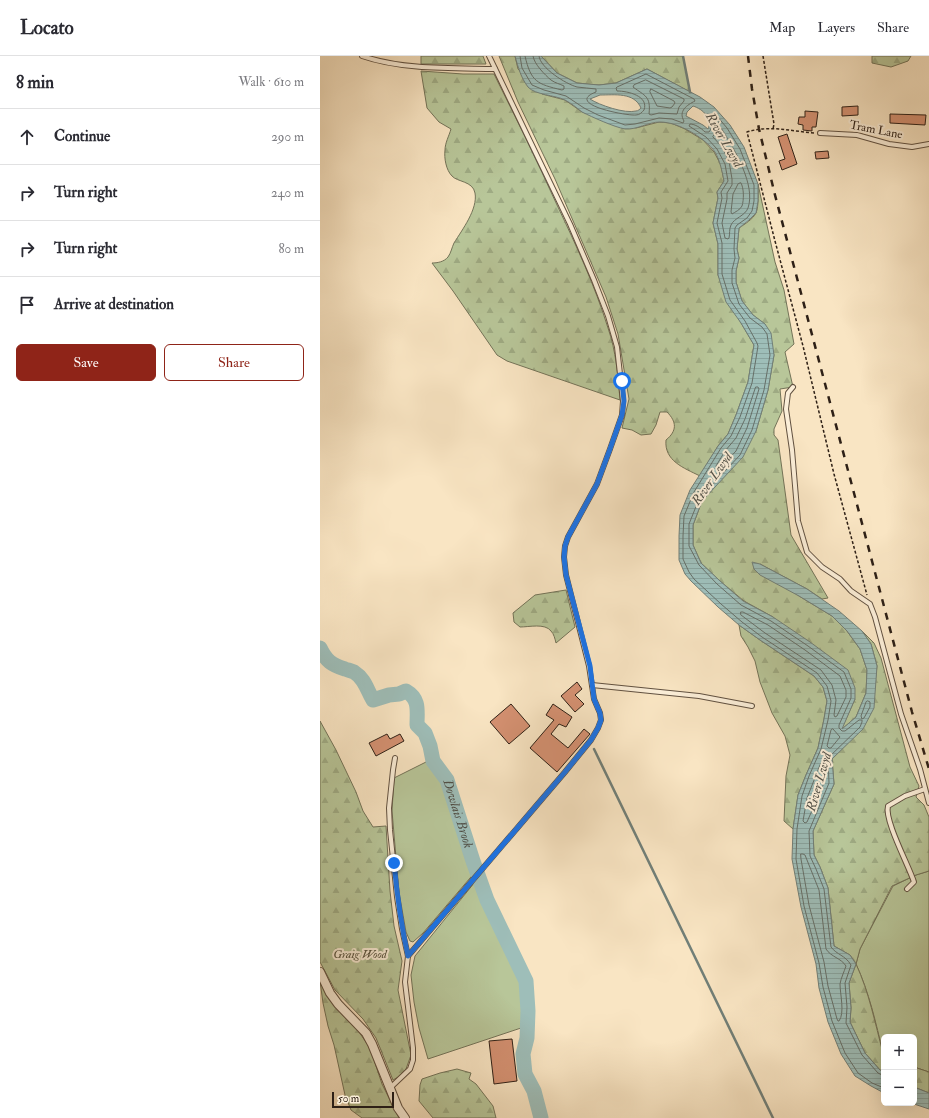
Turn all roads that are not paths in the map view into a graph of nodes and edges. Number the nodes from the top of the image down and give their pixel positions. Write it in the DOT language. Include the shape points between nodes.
graph roads {
  1 [pos="362,56"];
  2 [pos="489,56"];
  3 [pos="495,69"];
  4 [pos="820,133"];
  5 [pos="929,144"];
  6 [pos="793,388"];
  7 [pos="592,685"];
  8 [pos="752,706"];
  9 [pos="395,758"];
  10 [pos="925,789"];
  11 [pos="929,803"];
  12 [pos="907,890"];
  13 [pos="408,956"];
  14 [pos="320,972"];
  15 [pos="390,1088"];
  16 [pos="405,1118"];
  1 -- 3 [label="lane" via="402,64"];
  2 -- 3 [label="lane"];
  3 -- 7 [label="lane" via="570,224 608,316 617,347 624,401 622,415 597,484 568,537 564,557 566,575 590,666"];
  4 -- 5 [label="lane, Tram Lane" via="857,135 912,147"];
  6 -- 10 [label="lane" via="788,393 786,409 798,521 807,552 851,591 870,604"];
  7 -- 8 [label="lane" via="699,696"];
  7 -- 13 [label="lane" via="601,720 591,740"];
  9 -- 13 [label="lane" via="389,808 390,830 397,897"];
  10 -- 11 [label="lane"];
  10 -- 12 [label="lane" via="905,796 888,806 887,810 890,825 914,882"];
  13 -- 15 [label="lane" via="405,982 414,1048 413,1060 410,1070"];
  14 -- 15 [label="street" via="338,1004 366,1033"];
  15 -- 16 [label="street"];
}
